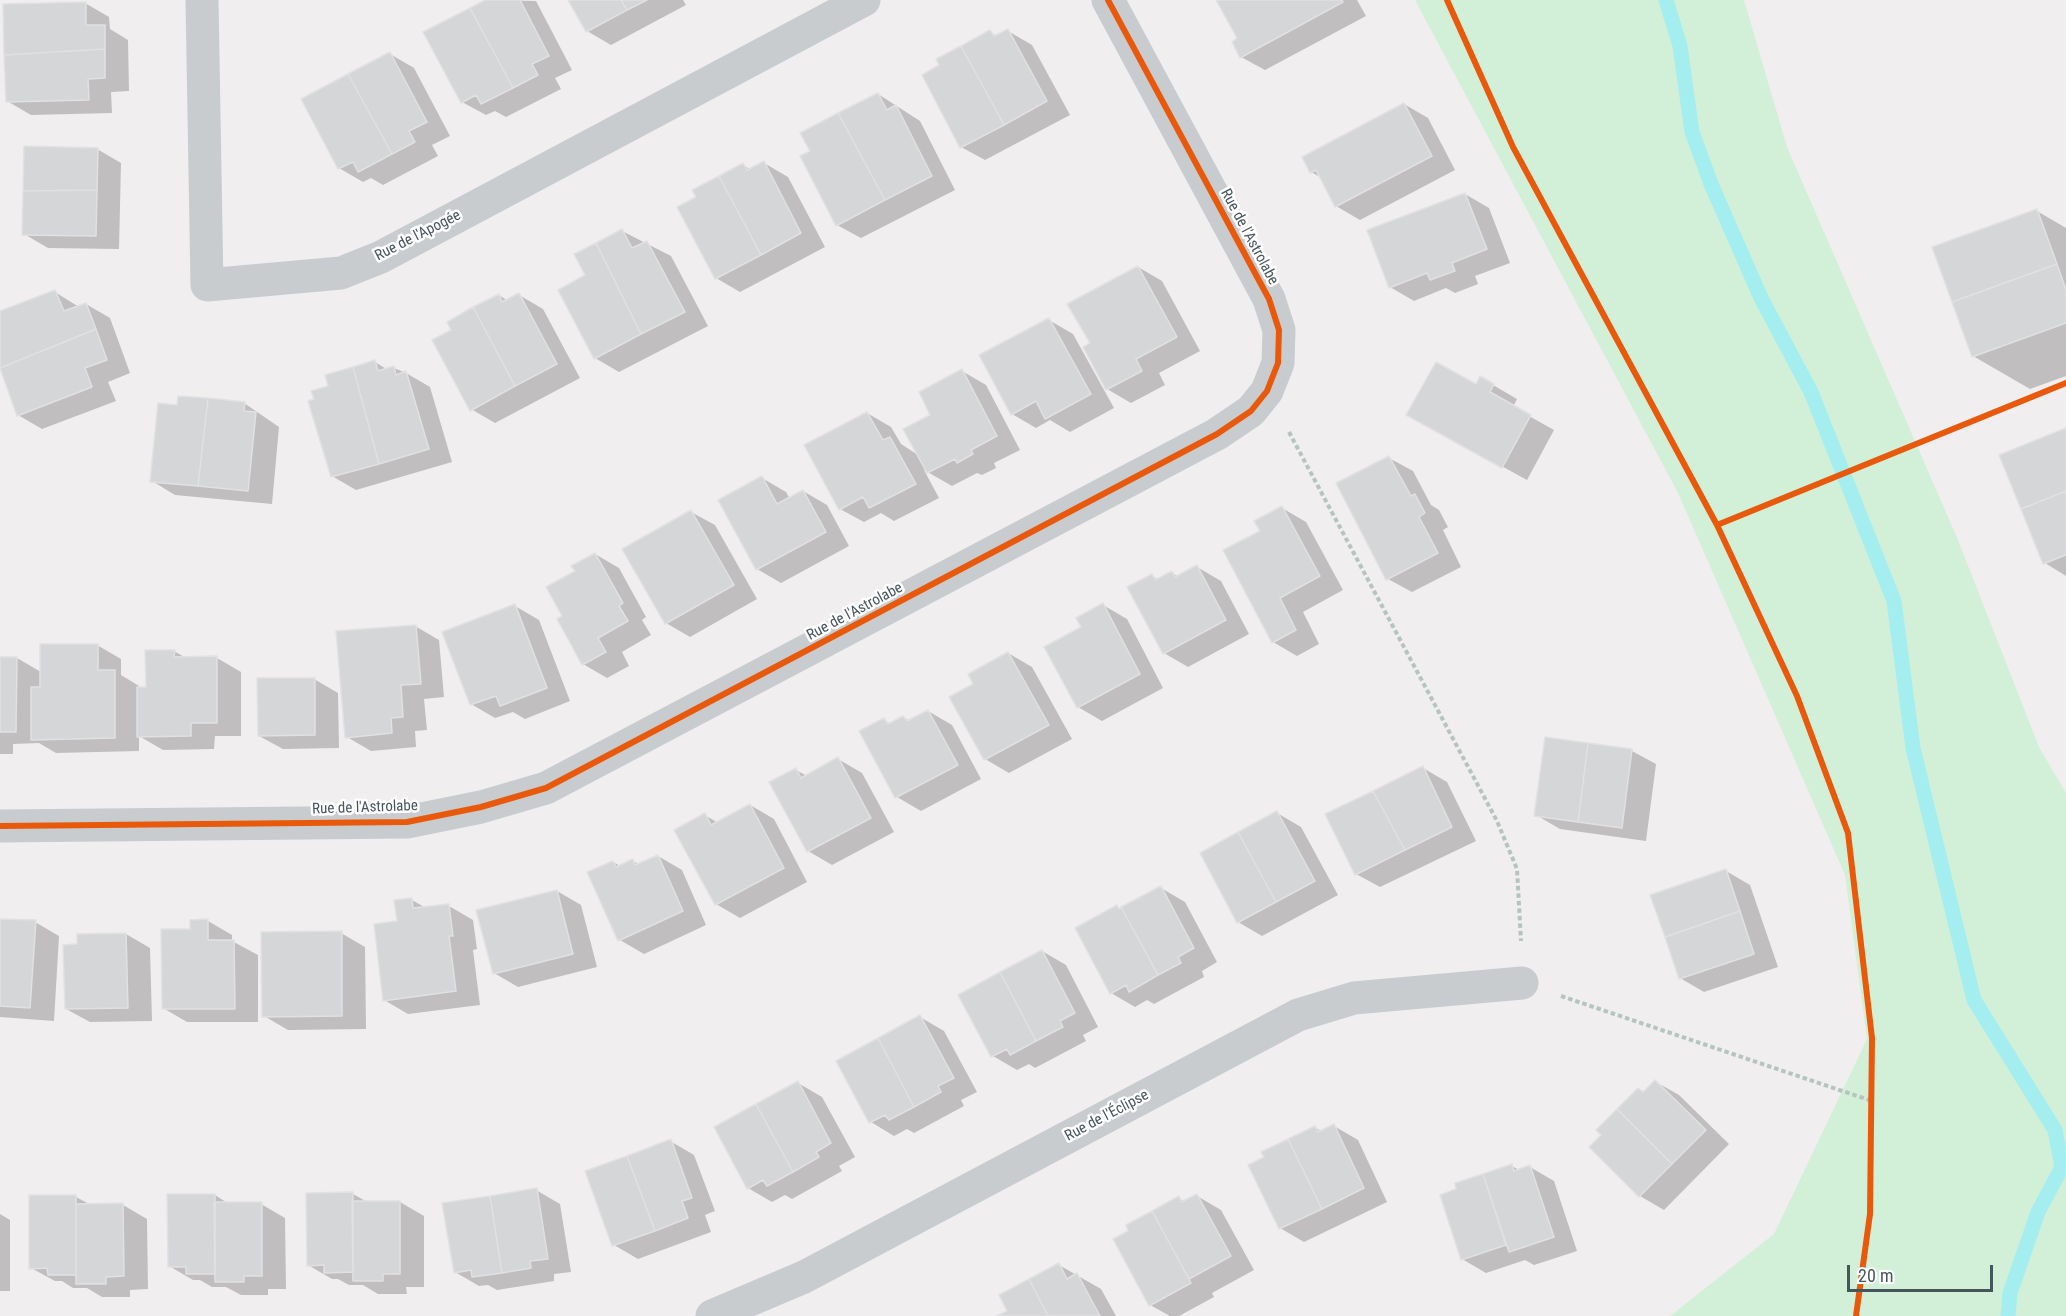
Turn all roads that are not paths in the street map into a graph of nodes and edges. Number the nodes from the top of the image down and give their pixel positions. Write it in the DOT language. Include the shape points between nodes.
graph roads {
  1 [pos="202,0"];
  2 [pos="864,0"];
  3 [pos="1108,0"];
  4 [pos="0,826"];
  5 [pos="1522,983"];
  6 [pos="712,1316"];
  1 -- 2 [label="street, Rue de l'Apogée" via="207,285 341,273 381,257"];
  3 -- 4 [label="street, Rue de l'Astrolabe" via="1269,299 1279,330 1278,363 1267,391 1251,411 1217,434 546,788 481,807 406,822"];
  5 -- 6 [label="street, Rue de l'Éclipse" via="1354,998 1298,1015 804,1277"];
}
